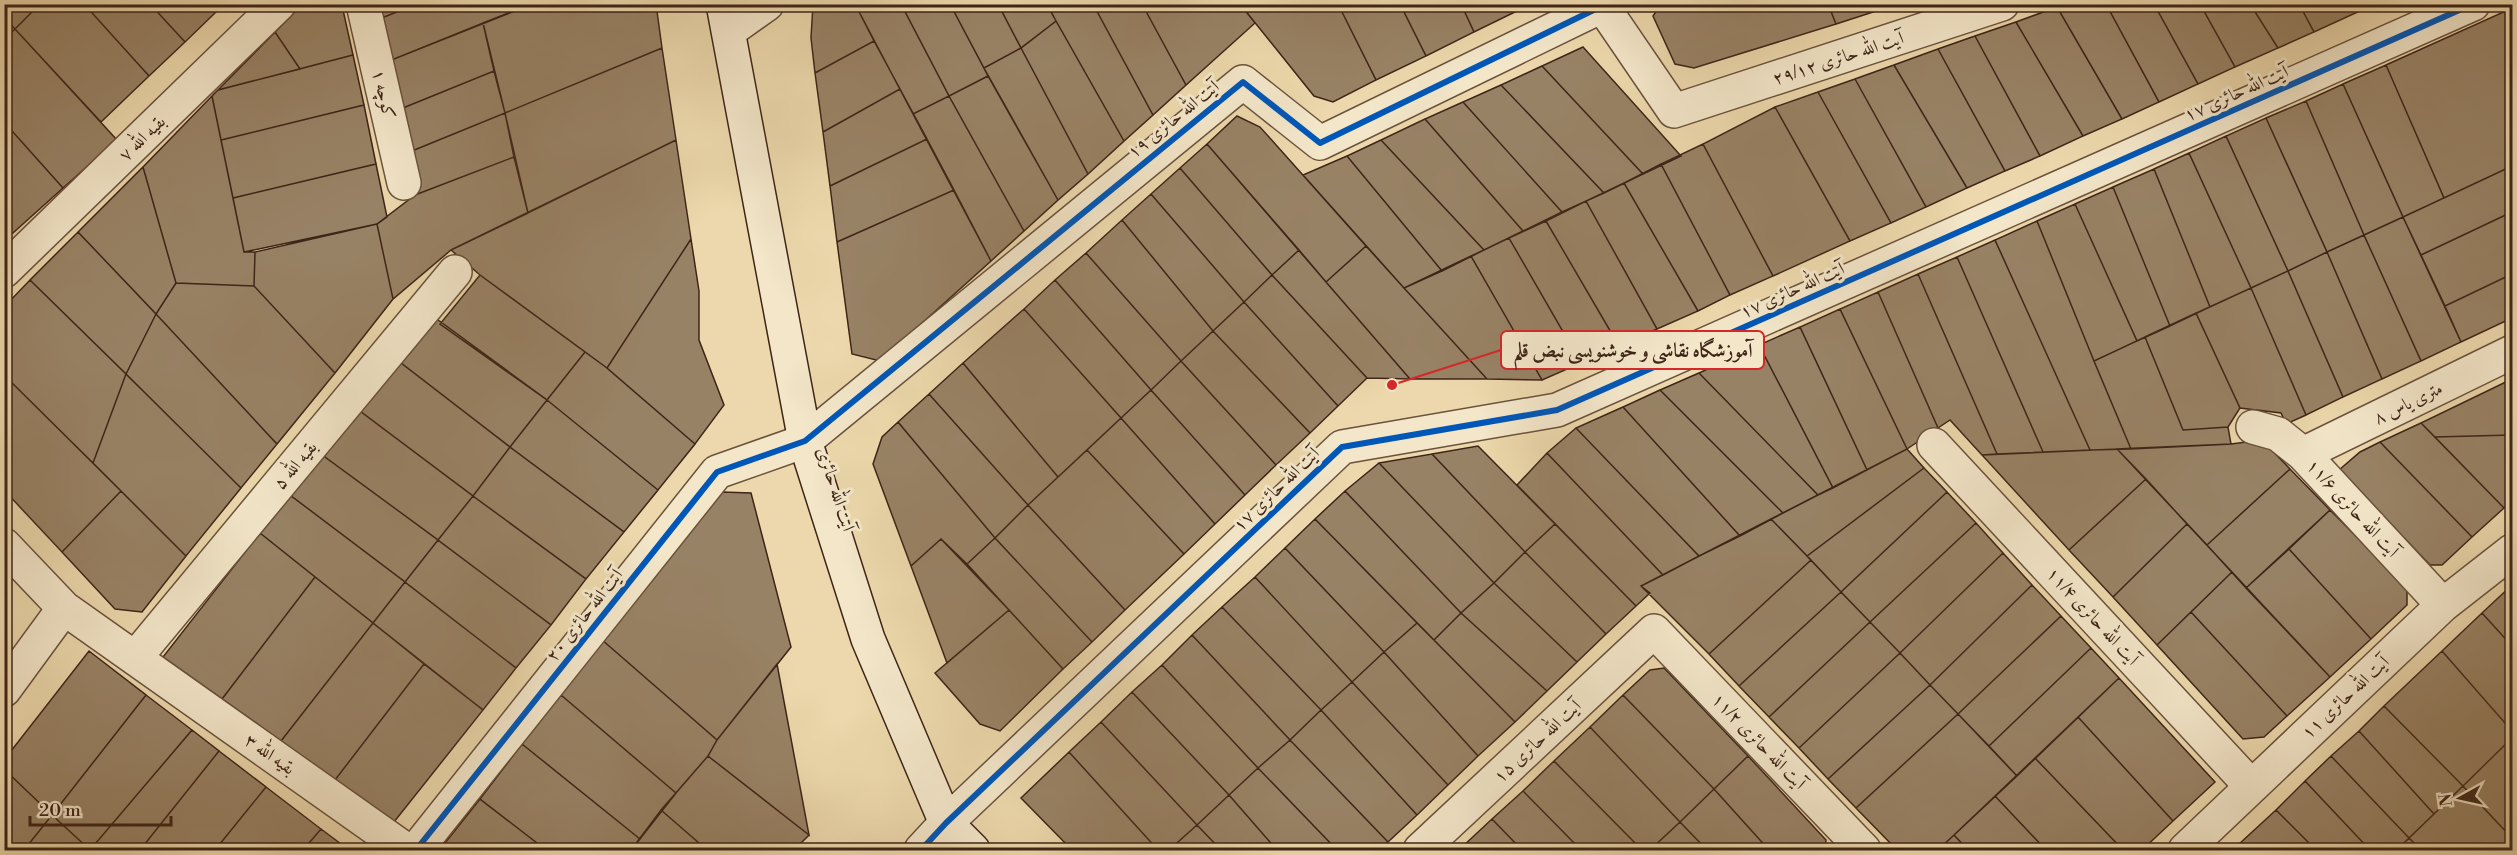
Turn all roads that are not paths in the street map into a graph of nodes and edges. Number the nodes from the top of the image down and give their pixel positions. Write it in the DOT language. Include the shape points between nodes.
graph roads {
  1 [pos="279,4"];
  2 [pos="363,4"];
  3 [pos="767,4"];
  4 [pos="2002,4"];
  5 [pos="2474,4"];
  6 [pos="1603,5"];
  7 [pos="726,18"];
  8 [pos="404,183"];
  9 [pos="4,271"];
  10 [pos="455,272"];
  11 [pos="2512,352"];
  12 [pos="2253,427"];
  13 [pos="805,441"];
  14 [pos="1934,445"];
  15 [pos="2303,454"];
  16 [pos="4,545"];
  17 [pos="2512,551"];
  18 [pos="2443,605"];
  19 [pos="64,608"];
  20 [pos="1654,632"];
  21 [pos="135,658"];
  22 [pos="4,690"];
  23 [pos="2251,786"];
  24 [pos="946,823"];
  25 [pos="406,850"];
  26 [pos="416,850"];
  27 [pos="921,850"];
  28 [pos="973,850"];
  29 [pos="1420,850"];
  30 [pos="1864,850"];
  31 [pos="2185,850"];
  1 -- 9 [label="street, بقیه الله ۷"];
  2 -- 8 [label="street, کوچه ۱"];
  3 -- 7 [label="street"];
  4 -- 6 [label="street, آیت الله حائری ۲۹/۱۲" via="1674,111"];
  5 -- 24 [label="street, آیت الله حائری ۱۷" via="1557,410 1342,447"];
  6 -- 13 [label="street, آیت الله حائری ۱۹" via="1320,143 1243,82"];
  7 -- 13 [label="street, آیت الله حائری"];
  10 -- 21 [label="street, بقیه الله ۵"];
  11 -- 15 [label="street, ۸ متری یاس"];
  12 -- 15 [label="street, آیت الله حائری ۱۱/۶" via="2278,434"];
  13 -- 24 [label="street, آیت الله حائری" via="868,639"];
  13 -- 26 [label="street, آیت الله حائری ۲۰" via="717,472"];
  14 -- 23 [label="street, آیت الله حائری ۱۱/۴"];
  15 -- 18 [label="street, آیت الله حائری ۱۱/۶"];
  16 -- 19 [label="street, بقیه الله ۳"];
  17 -- 18 [label="street, آیت الله حائری ۱۱"];
  18 -- 23 [label="street, آیت الله حائری ۱۱"];
  19 -- 21 [label="street, بقیه الله ۳"];
  19 -- 22 [label="street"];
  20 -- 29 [label="street, آیت الله حائری ۱۵"];
  20 -- 30 [label="street, آیت الله حائری ۱۱/۲"];
  21 -- 25 [label="street, بقیه الله ۳"];
  23 -- 31 [label="street, آیت الله حائری ۱۱"];
  24 -- 27 [label="street, آیت الله حائری ۱۷"];
  24 -- 28 [label="street, آیت الله حائری"];
}
